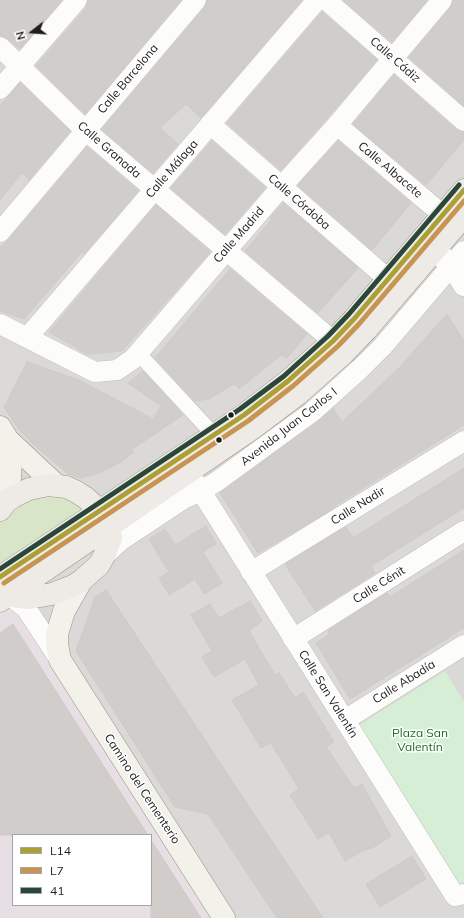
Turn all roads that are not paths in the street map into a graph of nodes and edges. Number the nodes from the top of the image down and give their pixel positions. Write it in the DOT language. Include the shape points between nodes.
graph roads {
  1 [pos="77,0"];
  2 [pos="196,0"];
  3 [pos="317,0"];
  4 [pos="326,0"];
  5 [pos="442,0"];
  6 [pos="0,48"];
  7 [pos="392,58"];
  8 [pos="20,67"];
  9 [pos="0,89"];
  10 [pos="464,121"];
  11 [pos="210,124"];
  12 [pos="337,125"];
  13 [pos="85,130"];
  14 [pos="282,186"];
  15 [pos="154,189"];
  16 [pos="464,190"];
  17 [pos="454,216"];
  18 [pos="0,232"];
  19 [pos="226,251"];
  20 [pos="435,251"];
  21 [pos="458,258"];
  22 [pos="389,280"];
  23 [pos="464,285"];
  24 [pos="0,324"];
  25 [pos="27,338"];
  26 [pos="333,341"];
  27 [pos="138,354"];
  28 [pos="4,433"];
  29 [pos="214,435"];
  30 [pos="464,441"];
  31 [pos="183,465"];
  32 [pos="61,486"];
  33 [pos="201,491"];
  34 [pos="0,509"];
  35 [pos="104,518"];
  36 [pos="464,531"];
  37 [pos="104,556"];
  38 [pos="251,572"];
  39 [pos="82,582"];
  40 [pos="2,588"];
  41 [pos="294,639"];
  42 [pos="464,645"];
  43 [pos="60,660"];
  44 [pos="345,720"];
  45 [pos="460,895"];
  46 [pos="224,918"];
  1 -- 8 [label="street"];
  2 -- 13 [label="street, Calle Barcelona"];
  3 -- 11 [label="street, Calle Málaga"];
  4 -- 7 [label="street, Calle Cádiz"];
  5 -- 7 [label="street, Calle Madrid"];
  6 -- 8 [label="street, Calle Granada"];
  7 -- 10 [label="street, Calle Cádiz"];
  7 -- 12 [label="street, Calle Madrid"];
  8 -- 9 [label="street"];
  8 -- 13 [label="street, Calle Granada"];
  11 -- 14 [label="street, Calle Córdoba"];
  11 -- 15 [label="street, Calle Málaga"];
  12 -- 14 [label="street, Calle Madrid"];
  12 -- 17 [label="street, Calle Albacete"];
  13 -- 15 [label="street, Calle Granada"];
  13 -- 18 [label="street, Calle Barcelona"];
  14 -- 19 [label="street, Calle Madrid"];
  14 -- 22 [label="street, Calle Córdoba"];
  15 -- 19 [label="street, Calle Granada"];
  15 -- 25 [label="street, Calle Málaga"];
  16 -- 17 [label="main road, Avenida Juan Carlos I"];
  17 -- 20 [label="main road, Avenida Juan Carlos I"];
  17 -- 22 [label="main road, Avenida Juan Carlos I"];
  19 -- 26 [label="street, Calle Granada"];
  19 -- 27 [label="street, Calle Madrid"];
  20 -- 21 [label="street"];
  20 -- 31 [label="main road, Avenida Juan Carlos I" via="371,325 321,375 253,428"];
  21 -- 23 [label="street"];
  21 -- 33 [label="street, Avenida Juan Carlos I" via="383,346 336,392 290,429"];
  22 -- 26 [label="main road, Avenida Juan Carlos I"];
  24 -- 25 [label="street, Calle Madrid"];
  25 -- 27 [label="street, Calle Madrid" via="95,372 117,370"];
  26 -- 29 [label="main road, Avenida Juan Carlos I" via="283,386"];
  27 -- 29 [label="street"];
  28 -- 32 [label="main road"];
  28 -- 34 [label="main road" via="11,458 10,478"];
  29 -- 31 [label="main road, Avenida Juan Carlos I"];
  30 -- 38 [label="street, Calle Nadir"];
  31 -- 32 [label="main road" via="135,470 106,488 84,490"];
  31 -- 33 [label="street, Calle San Valentín"];
  31 -- 35 [label="main road, Avenida Juan Carlos I"];
  32 -- 34 [label="main road" via="38,486 20,492"];
  32 -- 35 [label="main road" via="86,498"];
  33 -- 37 [label="street, Avenida Juan Carlos I" via="120,541"];
  33 -- 38 [label="street, Calle San Valentín"];
  35 -- 37 [label="main road" via="111,538"];
  35 -- 40 [label="main road, Avenida Juan Carlos I"];
  36 -- 41 [label="street, Calle Cénit"];
  37 -- 39 [label="main road"];
  38 -- 41 [label="street, Calle San Valentín"];
  39 -- 40 [label="main road" via="40,597 19,597"];
  39 -- 43 [label="main road, Camino del Cementerio" via="64,611 60,623 57,644"];
  40 -- 43 [label="street, Camino del Cementerio" via="26,608"];
  41 -- 44 [label="street, Calle San Valentín"];
  42 -- 44 [label="street, Calle Abadía"];
  43 -- 46 [label="main road, Camino del Cementerio"];
  44 -- 45 [label="street, Calle San Valentín"];
}
